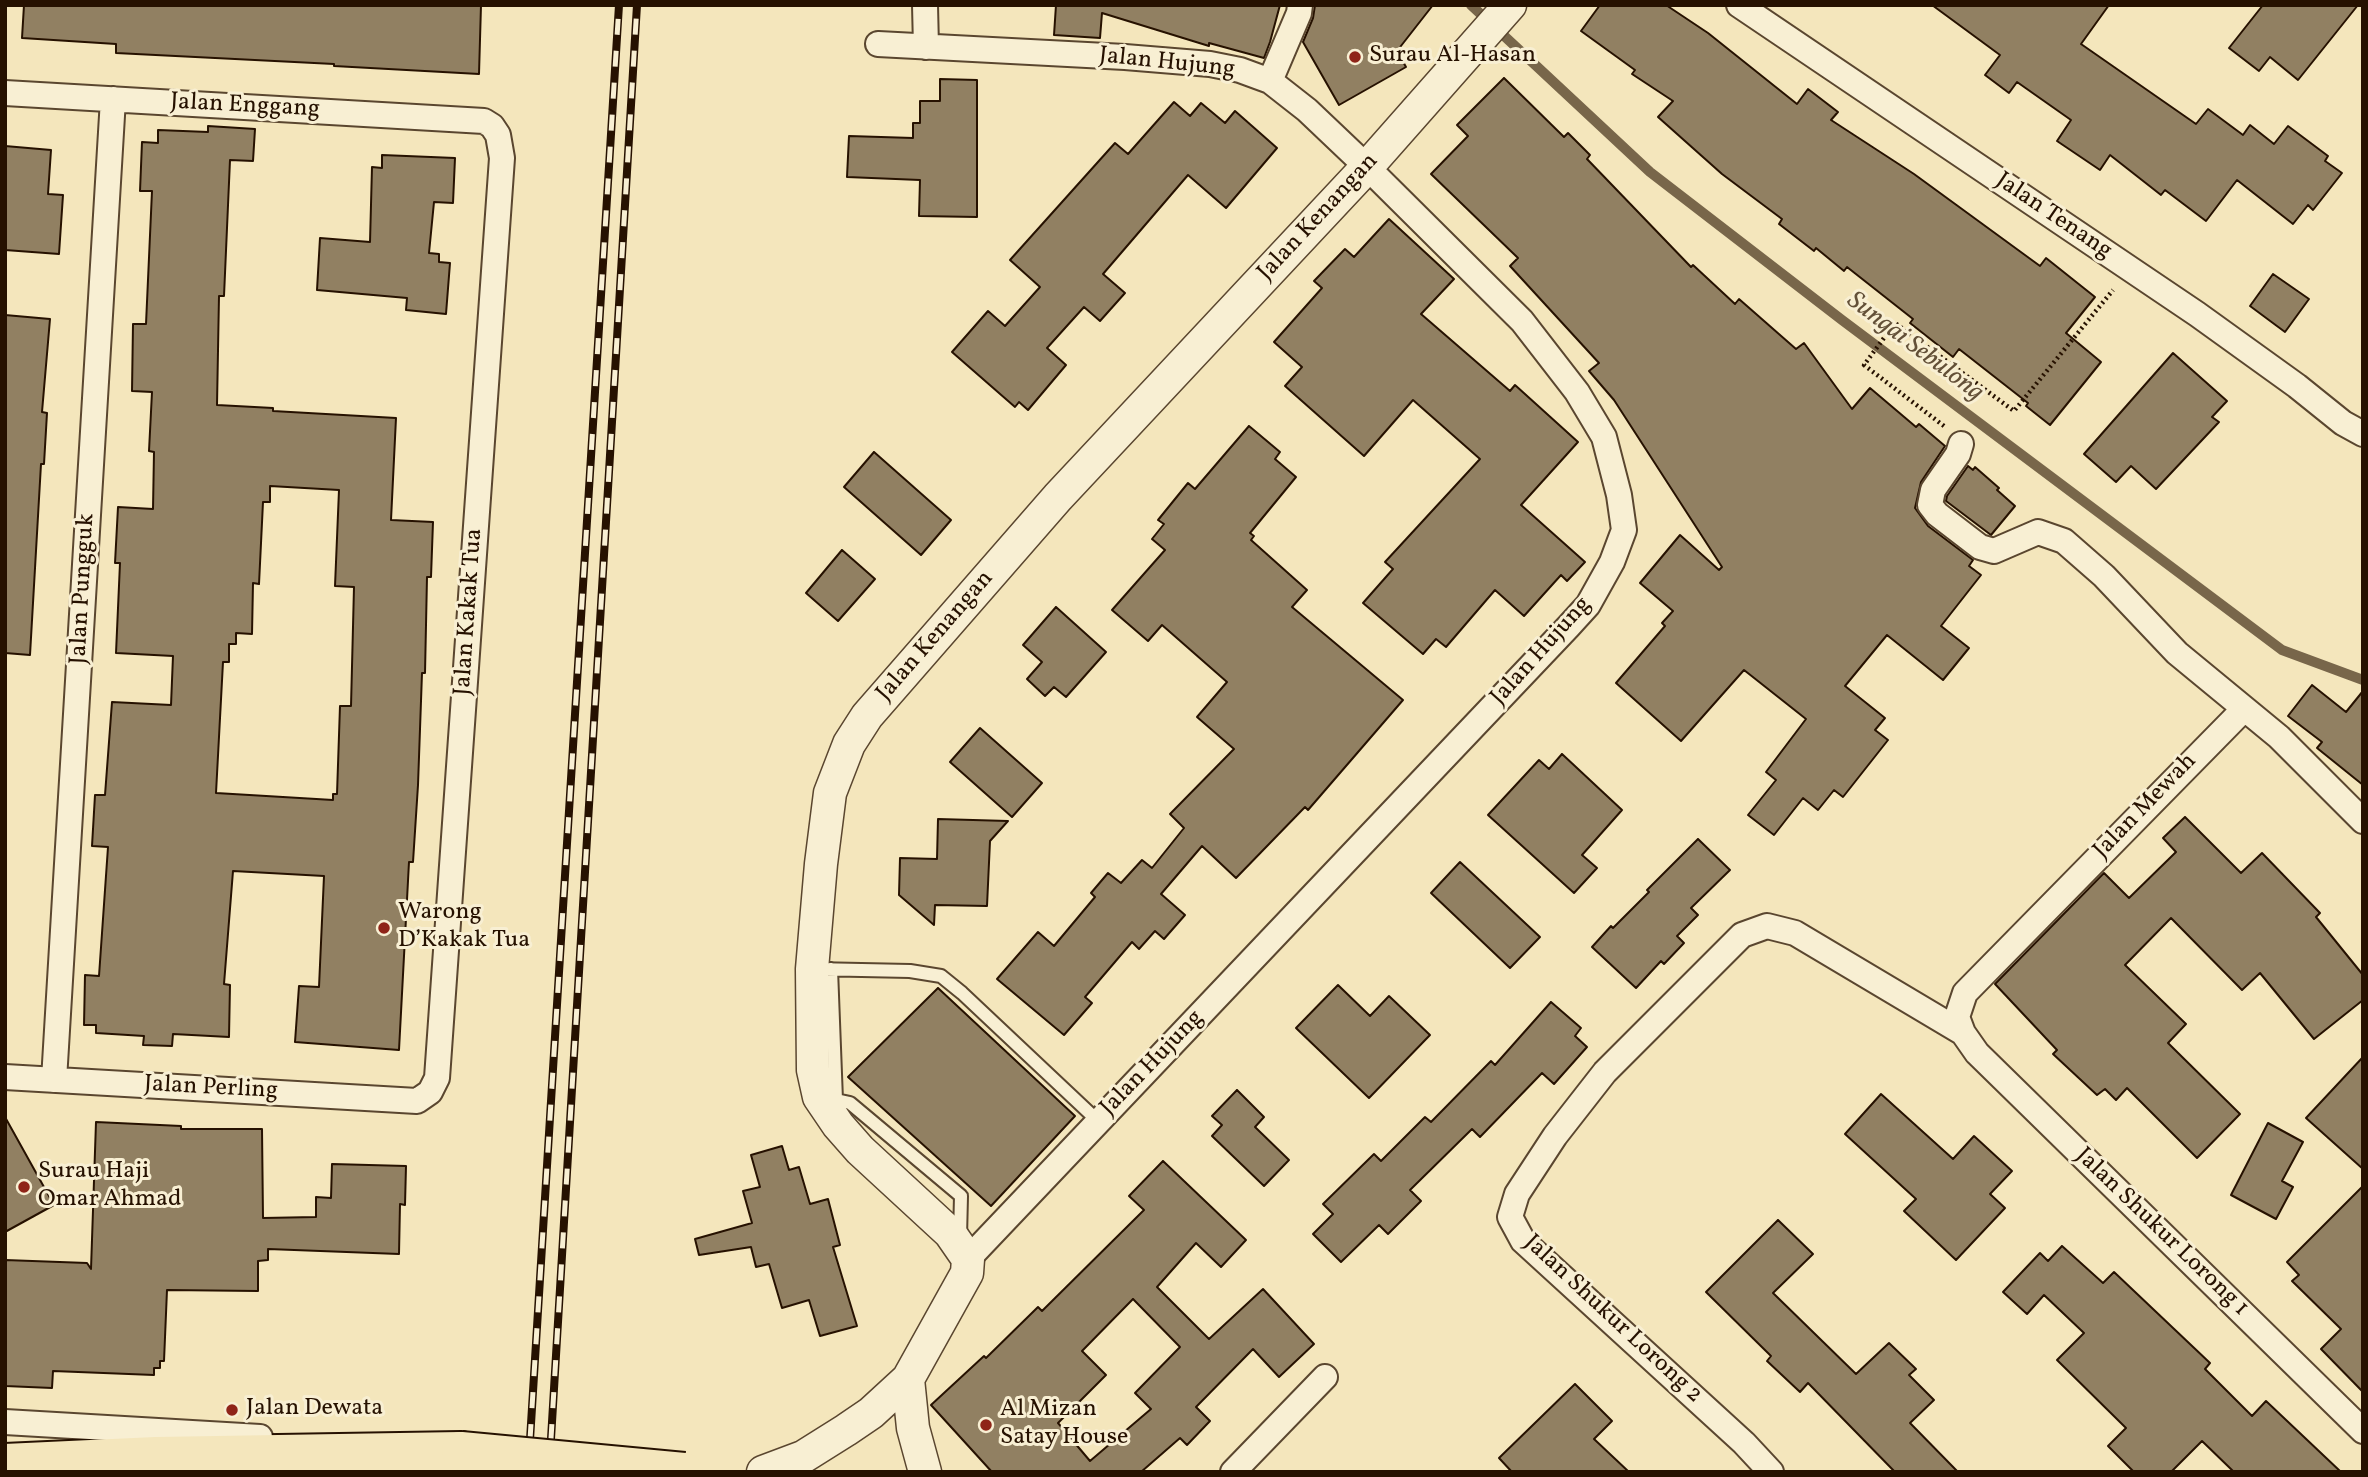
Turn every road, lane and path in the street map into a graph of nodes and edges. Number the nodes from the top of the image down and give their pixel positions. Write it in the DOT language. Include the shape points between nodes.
graph roads {
  1 [pos="925,5"];
  2 [pos="1300,5"];
  3 [pos="1510,5"];
  4 [pos="1739,5"];
  5 [pos="878,44"];
  6 [pos="926,47"];
  7 [pos="1270,81"];
  8 [pos="5,93"];
  9 [pos="113,99"];
  10 [pos="484,121"];
  11 [pos="1367,167"];
  12 [pos="2130,269"];
  13 [pos="2363,435"];
  14 [pos="1961,444"];
  15 [pos="2244,709"];
  16 [pos="2363,821"];
  17 [pos="822,969"];
  18 [pos="1963,1033"];
  19 [pos="5,1077"];
  20 [pos="54,1080"];
  21 [pos="417,1101"];
  22 [pos="1098,1121"];
  23 [pos="964,1252"];
  24 [pos="1325,1377"];
  25 [pos="908,1379"];
  26 [pos="5,1422"];
  27 [pos="2363,1431"];
  28 [pos="368,1453"];
  29 [pos="5,1463"];
  30 [pos="684,1472"];
  31 [pos="763,1472"];
  32 [pos="925,1472"];
  33 [pos="1233,1472"];
  34 [pos="1771,1472"];
  1 -- 6 [label="street"];
  2 -- 7 [label="street"];
  3 -- 11 [label="street, Jalan Kenangan"];
  4 -- 12 [label="street, Jalan Tenang"];
  5 -- 6 [label="street, Jalan Hujung"];
  6 -- 7 [label="street, Jalan Hujung" via="1210,64"];
  7 -- 11 [label="street, Jalan Hujung"];
  8 -- 9 [label="street, Jalan Enggang"];
  9 -- 10 [label="street, Jalan Enggang"];
  9 -- 20 [label="street, Jalan Pungguk"];
  10 -- 21 [label="street, Jalan Kakak Tua" via="498,135 502,158 437,1078 430,1092"];
  11 -- 17 [label="street, Jalan Kenangan" via="1058,497 867,716 849,744 830,793"];
  11 -- 22 [label="street, Jalan Hujung" via="1522,321 1577,392 1604,438 1624,530 1588,605"];
  12 -- 13 [label="street, Jalan Tenang"];
  12 -- 14 [label="path" via="2014,411 1895,323 1864,365"];
  14 -- 15 [label="street" via="1933,490 1930,505 1937,514 1980,547 1994,551 2038,532 2064,541 2177,653"];
  15 -- 16 [label="street"];
  15 -- 18 [label="street, Jalan Mewah" via="1965,993 1957,1017"];
  17 -- 22 [label="lane" via="941,976"];
  17 -- 23 [label="street, Jalan Kenangan" via="813,1070 838,1125"];
  18 -- 27 [label="street, Jalan Shukur Lorong 1" via="1978,1053"];
  18 -- 34 [label="street, Jalan Shukur Lorong 2" via="1795,933 1767,926 1742,935 1605,1072 1517,1194 1510,1217 1523,1241"];
  19 -- 20 [label="street, Jalan Perling"];
  20 -- 21 [label="street, Jalan Perling"];
  22 -- 23 [label="street, Jalan Hujung"];
  23 -- 25 [label="street" via="967,1273"];
  24 -- 33 [label="street"];
  25 -- 31 [label="street" via="846,1430 803,1457"];
  25 -- 32 [label="street" via="913,1428"];
  26 -- 28 [label="street" via="290,1439"];
  28 -- 29 [label="main road"];
  28 -- 30 [label="main road, bridge" via="461,1451"];
}
